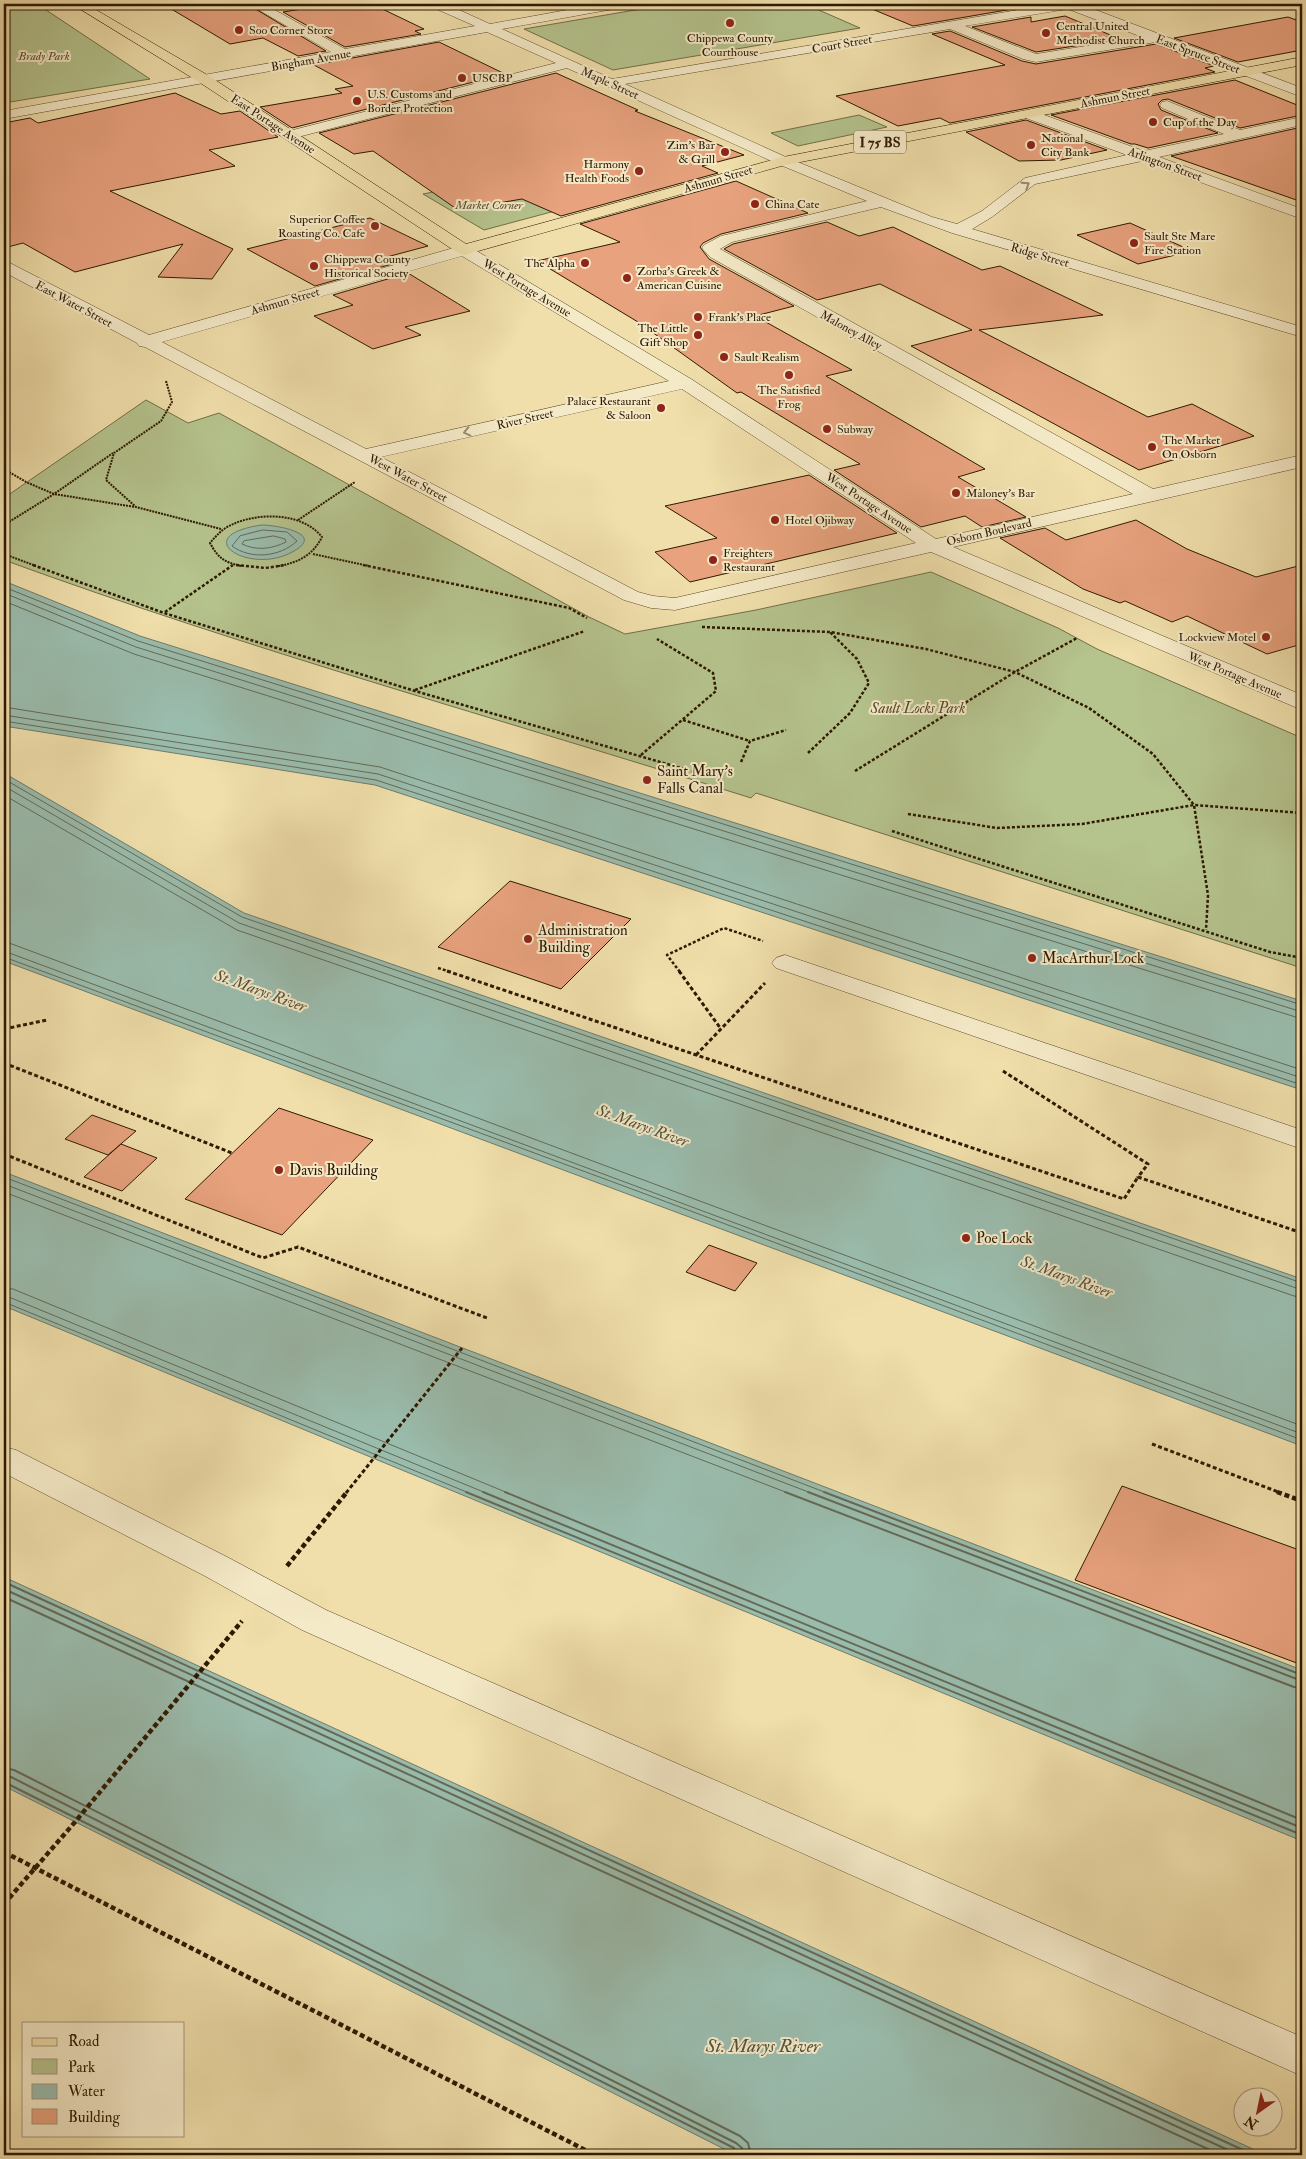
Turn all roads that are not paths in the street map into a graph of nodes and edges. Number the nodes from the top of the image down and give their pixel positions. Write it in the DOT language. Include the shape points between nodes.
graph roads {
  1 [pos="78,4"];
  2 [pos="255,4"];
  3 [pos="436,4"];
  4 [pos="619,4"];
  5 [pos="1070,4"];
  6 [pos="951,25"];
  7 [pos="486,28"];
  8 [pos="1157,38"];
  9 [pos="344,54"];
  10 [pos="1302,62"];
  11 [pos="568,64"];
  12 [pos="1245,72"];
  13 [pos="204,79"];
  14 [pos="610,83"];
  15 [pos="1302,93"];
  16 [pos="1167,105"];
  17 [pos="1028,114"];
  18 [pos="4,115"];
  19 [pos="1302,120"];
  20 [pos="1238,134"];
  21 [pos="290,135"];
  22 [pos="1143,156"];
  23 [pos="784,161"];
  24 [pos="882,202"];
  25 [pos="1302,214"];
  26 [pos="958,230"];
  27 [pos="464,250"];
  28 [pos="4,266"];
  29 [pos="1302,332"];
  30 [pos="145,342"];
  31 [pos="685,383"];
  32 [pos="365,455"];
  33 [pos="1302,461"];
  34 [pos="1150,495"];
  35 [pos="932,545"];
  36 [pos="675,604"];
  37 [pos="1302,683"];
  38 [pos="1274,691"];
  39 [pos="1302,703"];
  40 [pos="785,963"];
  41 [pos="1302,1140"];
  42 [pos="4,1459"];
  43 [pos="1302,2057"];
  1 -- 13 [label="main road, East Portage Avenue"];
  2 -- 9 [label="street"];
  3 -- 7 [label="street, Maple Street"];
  4 -- 7 [label="street, Bingham Avenue"];
  5 -- 6 [label="street, Court Street"];
  5 -- 8 [label="street, East Spruce Street"];
  6 -- 8 [label="street" via="1036,58"];
  6 -- 14 [label="street, Court Street"];
  7 -- 9 [label="street, Bingham Avenue"];
  7 -- 11 [label="street, Maple Street"];
  8 -- 12 [label="street, East Spruce Street"];
  9 -- 13 [label="street, Bingham Avenue"];
  10 -- 12 [label="main road, Ashmun Street / I 75 BS"];
  11 -- 14 [label="street, Maple Street"];
  11 -- 21 [label="street"];
  12 -- 15 [label="street, East Spruce Street"];
  12 -- 17 [label="main road, Ashmun Street / I 75 BS"];
  13 -- 18 [label="street, Bingham Avenue"];
  13 -- 21 [label="main road, East Portage Avenue"];
  14 -- 23 [label="street, Maple Street"];
  16 -- 20 [label="street"];
  17 -- 22 [label="street, Arlington Street"];
  17 -- 23 [label="main road, Ashmun Street / I 75 BS"];
  19 -- 20 [label="street"];
  20 -- 22 [label="street"];
  21 -- 27 [label="main road, East Portage Avenue"];
  22 -- 25 [label="street, Arlington Street"];
  26 -- 22 [label="street, one-way" via="987,214 1030,181"];
  23 -- 24 [label="street, Ridge Street"];
  23 -- 27 [label="main road, Ashmun Street / I 75 BS"];
  24 -- 26 [label="street, Ridge Street"];
  24 -- 34 [label="street, Maloney Alley" via="727,239 710,248"];
  26 -- 29 [label="street, Ridge Street"];
  27 -- 30 [label="street, Ashmun Street"];
  27 -- 31 [label="street, West Portage Avenue"];
  28 -- 30 [label="street, East Water Street"];
  30 -- 32 [label="street, West Water Street"];
  31 -- 32 [label="street, River Street, one-way"];
  31 -- 35 [label="street, West Portage Avenue"];
  32 -- 36 [label="street, West Water Street" via="631,596"];
  33 -- 34 [label="street, Osborn Boulevard"];
  34 -- 35 [label="street, Osborn Boulevard"];
  35 -- 36 [label="street, Osborn Boulevard"];
  35 -- 38 [label="street, West Portage Avenue"];
  37 -- 38 [label="street"];
  38 -- 39 [label="street, West Portage Avenue"];
  40 -- 41 [label="street"];
  42 -- 43 [label="street" via="314,1620"];
}
